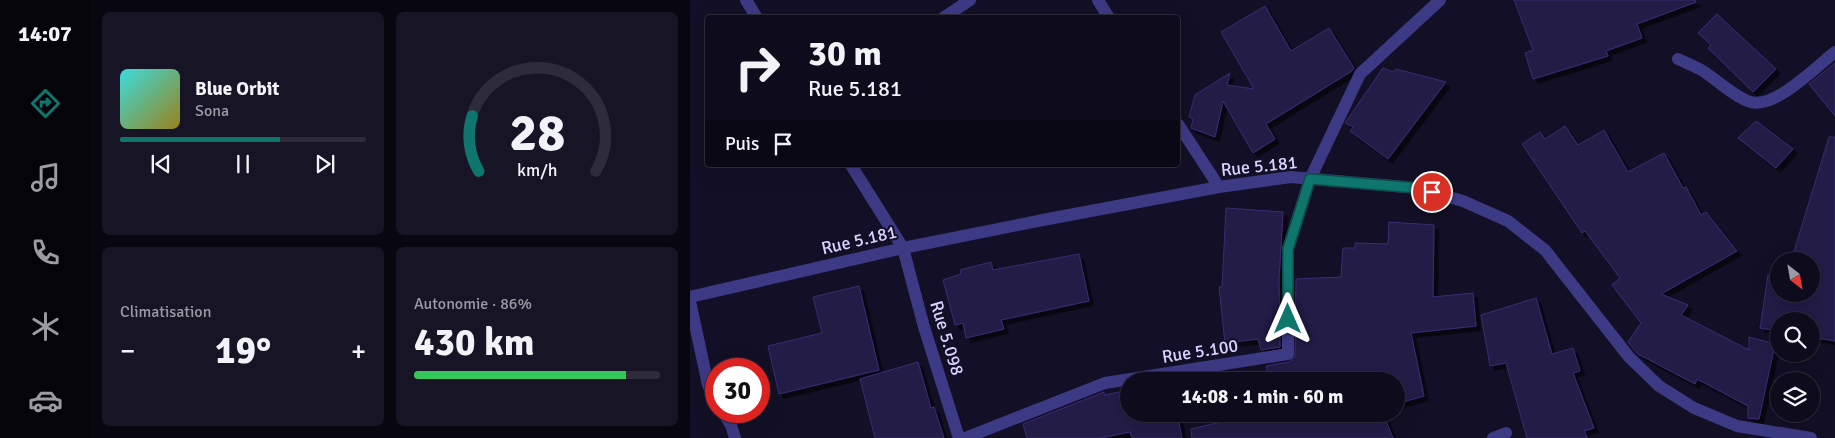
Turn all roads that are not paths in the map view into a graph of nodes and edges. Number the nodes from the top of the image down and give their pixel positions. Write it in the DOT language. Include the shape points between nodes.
graph roads {
  1 [pos="746,0"];
  2 [pos="970,0"];
  3 [pos="1098,0"];
  4 [pos="1440,0"];
  5 [pos="756,15"];
  6 [pos="948,15"];
  7 [pos="1107,15"];
  8 [pos="1835,52"];
  9 [pos="1678,60"];
  10 [pos="1180,127"];
  11 [pos="852,167"];
  12 [pos="1310,179"];
  13 [pos="1218,188"];
  14 [pos="903,248"];
  15 [pos="690,297"];
  16 [pos="690,301"];
  17 [pos="705,370"];
  18 [pos="730,423"];
  19 [pos="1506,433"];
  20 [pos="735,438"];
  21 [pos="959,438"];
  22 [pos="965,438"];
  23 [pos="1493,438"];
  24 [pos="1811,438"];
  1 -- 5 [label="street"];
  2 -- 6 [label="street"];
  3 -- 7 [label="street"];
  4 -- 12 [label="street, Rue 5.100" via="1360,74"];
  8 -- 9 [label="street" via="1781,96 1765,102 1752,102 1702,70"];
  10 -- 13 [label="street"];
  11 -- 14 [label="street, Rue 5.098"];
  12 -- 13 [label="street, Rue 5.181" via="1291,177"];
  12 -- 22 [label="street, Rue 5.100" via="1288,249 1288,354 1105,383"];
  12 -- 24 [label="street, Rue 5.181" via="1417,188 1463,201 1508,221 1545,250 1629,357 1659,386 1694,408 1737,426"];
  13 -- 14 [label="street, Rue 5.181"];
  14 -- 15 [label="street, Rue 5.181"];
  14 -- 21 [label="street, Rue 5.098"];
  16 -- 17 [label="street"];
  18 -- 20 [label="street"];
  19 -- 23 [label="street"];
}
